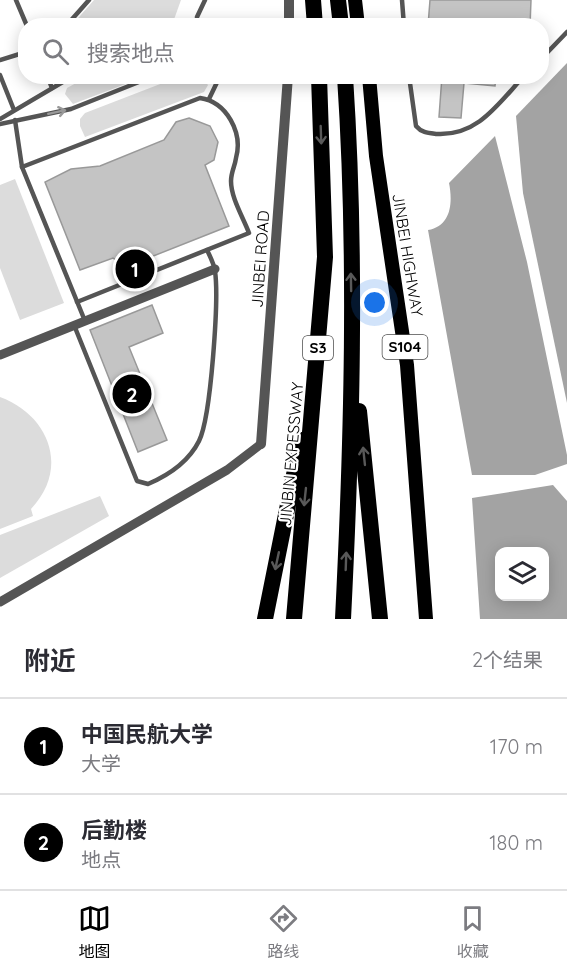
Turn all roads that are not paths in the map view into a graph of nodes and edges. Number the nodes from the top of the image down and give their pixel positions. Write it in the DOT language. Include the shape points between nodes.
graph roads {
  1 [pos="16,0"];
  2 [pos="89,0"];
  3 [pos="205,0"];
  4 [pos="288,0"];
  5 [pos="313,0"];
  6 [pos="338,0"];
  7 [pos="356,0"];
  8 [pos="361,0"];
  9 [pos="402,0"];
  10 [pos="24,18"];
  11 [pos="73,18"];
  12 [pos="197,18"];
  13 [pos="289,18"];
  14 [pos="314,18"];
  15 [pos="340,18"];
  16 [pos="357,18"];
  17 [pos="363,18"];
  18 [pos="403,18"];
  19 [pos="567,32"];
  20 [pos="549,51"];
  21 [pos="18,54"];
  22 [pos="0,60"];
  23 [pos="0,75"];
  24 [pos="50,84"];
  25 [pos="59,84"];
  26 [pos="134,84"];
  27 [pos="216,84"];
  28 [pos="287,84"];
  29 [pos="319,84"];
  30 [pos="346,84"];
  31 [pos="364,84"];
  32 [pos="370,84"];
  33 [pos="410,84"];
  34 [pos="516,84"];
  35 [pos="52,88"];
  36 [pos="209,99"];
  37 [pos="14,110"];
  38 [pos="0,119"];
  39 [pos="15,120"];
  40 [pos="0,124"];
  41 [pos="22,167"];
  42 [pos="207,250"];
  43 [pos="215,269"];
  44 [pos="77,302"];
  45 [pos="85,321"];
  46 [pos="74,325"];
  47 [pos="353,334"];
  48 [pos="0,355"];
  49 [pos="317,360"];
  50 [pos="261,444"];
  51 [pos="0,602"];
  52 [pos="265,619"];
  53 [pos="294,619"];
  54 [pos="343,619"];
  55 [pos="380,619"];
  56 [pos="421,619"];
  57 [pos="426,619"];
  1 -- 10 [label="lane"];
  2 -- 11 [label="lane"];
  3 -- 12 [label="lane"];
  4 -- 13 [label="street"];
  5 -- 14 [label="highway"];
  6 -- 15 [label="highway"];
  7 -- 16 [label="main road"];
  8 -- 17 [label="main road"];
  9 -- 18 [label="lane"];
  19 -- 20 [label="lane"];
  21 -- 22 [label="lane"];
  23 -- 37 [label="lane"];
  24 -- 35 [label="lane"];
  25 -- 35 [label="lane"];
  39 -- 26 [label="lane, one-way" via="71,109"];
  27 -- 36 [label="lane"];
  28 -- 50 [label="street, JINBEI ROAD"];
  29 -- 49 [label="highway, JINBIN EXPESSWAY / S3, one-way" via="325,257"];
  47 -- 30 [label="highway, S3, one-way"];
  31 -- 56 [label="main road, JINBEI HIGHWAY / S104" via="369,150 401,368"];
  32 -- 57 [label="main road, JINBEI HIGHWAY / S104" via="376,156 407,365"];
  33 -- 34 [label="lane" via="416,126 424,133 454,135 483,119"];
  35 -- 37 [label="lane"];
  36 -- 41 [label="lane" via="190,101"];
  36 -- 42 [label="lane" via="229,116 235,129 237,158 230,182 249,233"];
  37 -- 38 [label="lane"];
  39 -- 40 [label="lane"];
  39 -- 41 [label="lane"];
  41 -- 44 [label="lane"];
  42 -- 43 [label="lane"];
  42 -- 44 [label="lane"];
  43 -- 45 [label="street"];
  43 -- 46 [label="lane" via="213,357 201,438 188,459 148,484 137,481"];
  44 -- 45 [label="lane"];
  45 -- 46 [label="street"];
  46 -- 48 [label="street"];
  54 -- 47 [label="highway, S3, one-way"];
  55 -- 47 [label="highway, one-way"];
  49 -- 52 [label="highway, one-way"];
  49 -- 53 [label="highway, JINBIN EXPESSWAY / S3, one-way"];
  50 -- 51 [label="street" via="227,470"];
}
